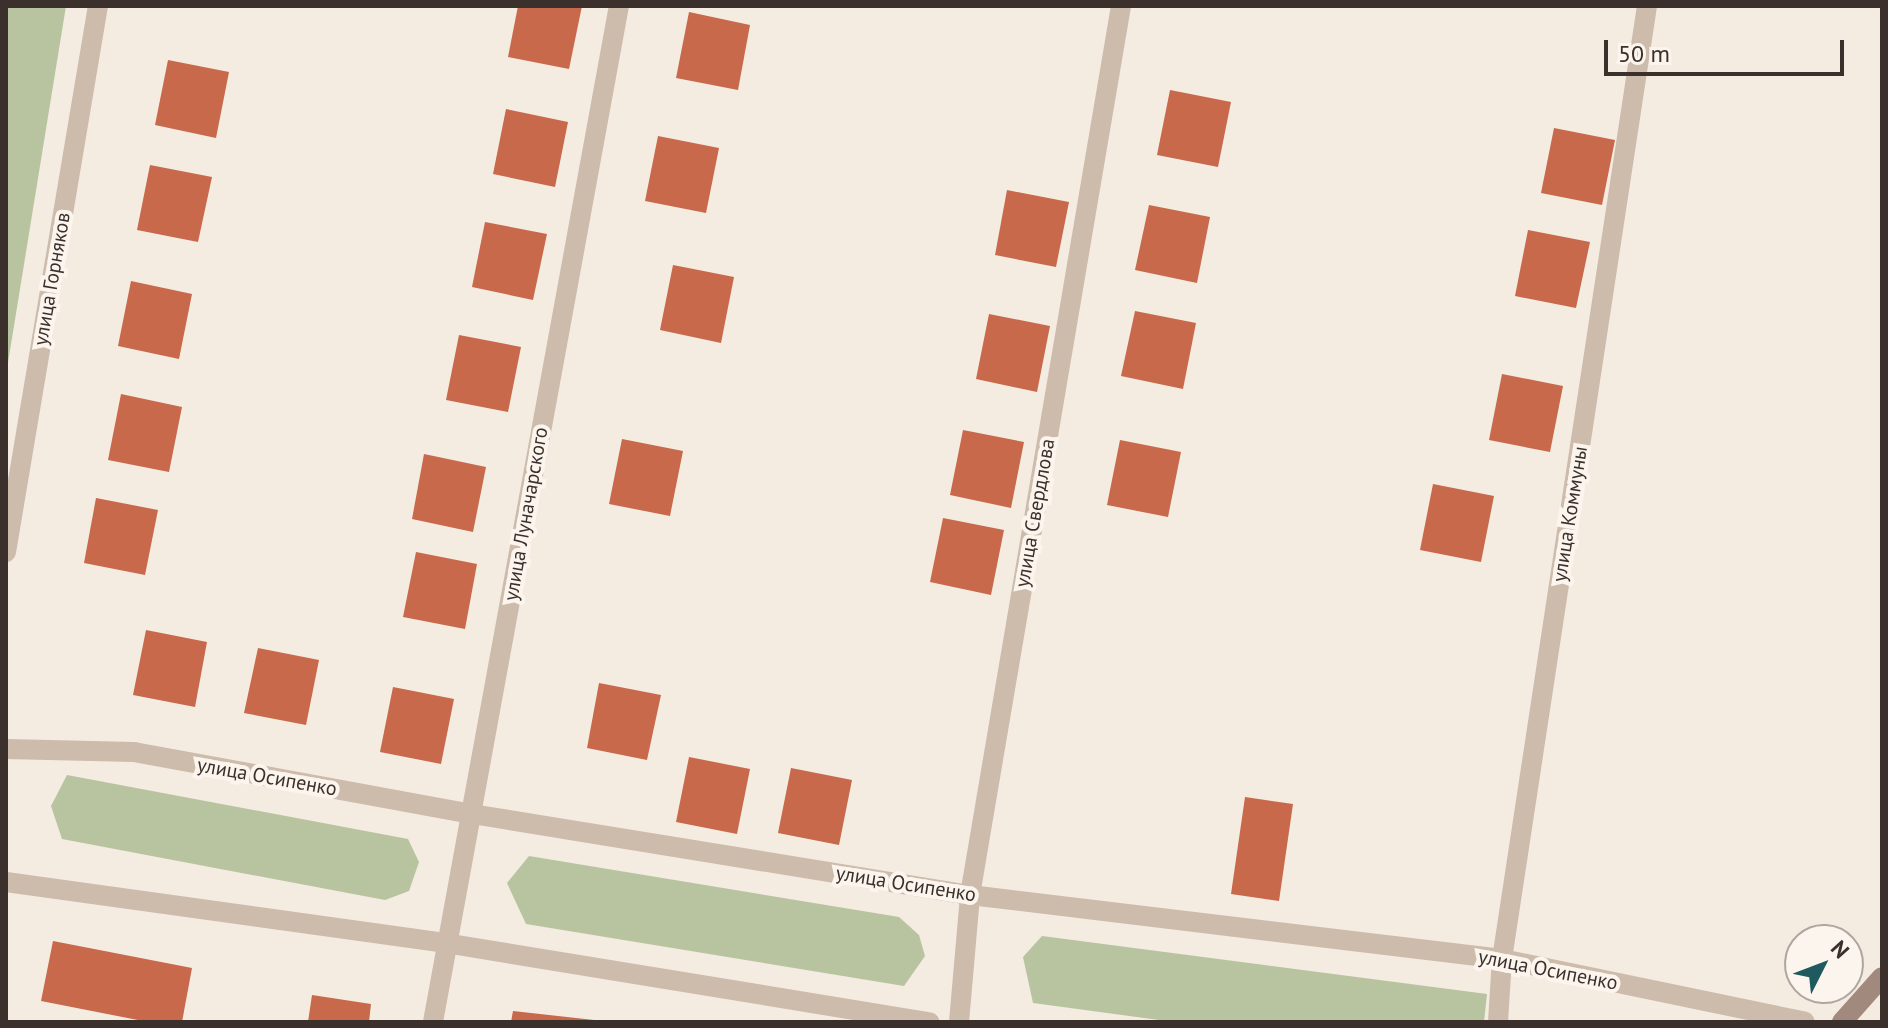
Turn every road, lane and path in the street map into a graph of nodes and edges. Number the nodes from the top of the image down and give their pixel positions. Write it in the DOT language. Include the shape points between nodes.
graph roads {
  1 [pos="98,6"];
  2 [pos="619,6"];
  3 [pos="1121,6"];
  4 [pos="1647,6"];
  5 [pos="6,552"];
  6 [pos="6,749"];
  7 [pos="472,814"];
  8 [pos="6,882"];
  9 [pos="970,895"];
  10 [pos="445,943"];
  11 [pos="1502,959"];
  12 [pos="1882,977"];
  13 [pos="433,1022"];
  14 [pos="930,1022"];
  15 [pos="959,1022"];
  16 [pos="1498,1022"];
  17 [pos="1805,1022"];
  18 [pos="1842,1022"];
  1 -- 5 [label="street, улица Горняков"];
  2 -- 7 [label="street, улица Луначарского"];
  3 -- 9 [label="street, улица Свердлова"];
  4 -- 11 [label="street, улица Коммуны"];
  6 -- 7 [label="street, улица Осипенко" via="134,752"];
  7 -- 9 [label="street, улица Осипенко"];
  7 -- 10 [label="street, улица Луначарского"];
  8 -- 10 [label="street"];
  9 -- 11 [label="street, улица Осипенко"];
  9 -- 15 [label="street, улица Свердлова"];
  10 -- 13 [label="street, улица Луначарского"];
  10 -- 14 [label="street"];
  11 -- 16 [label="street, улица Коммуны"];
  11 -- 17 [label="street, улица Осипенко"];
  12 -- 18 [label="main road"];
}
